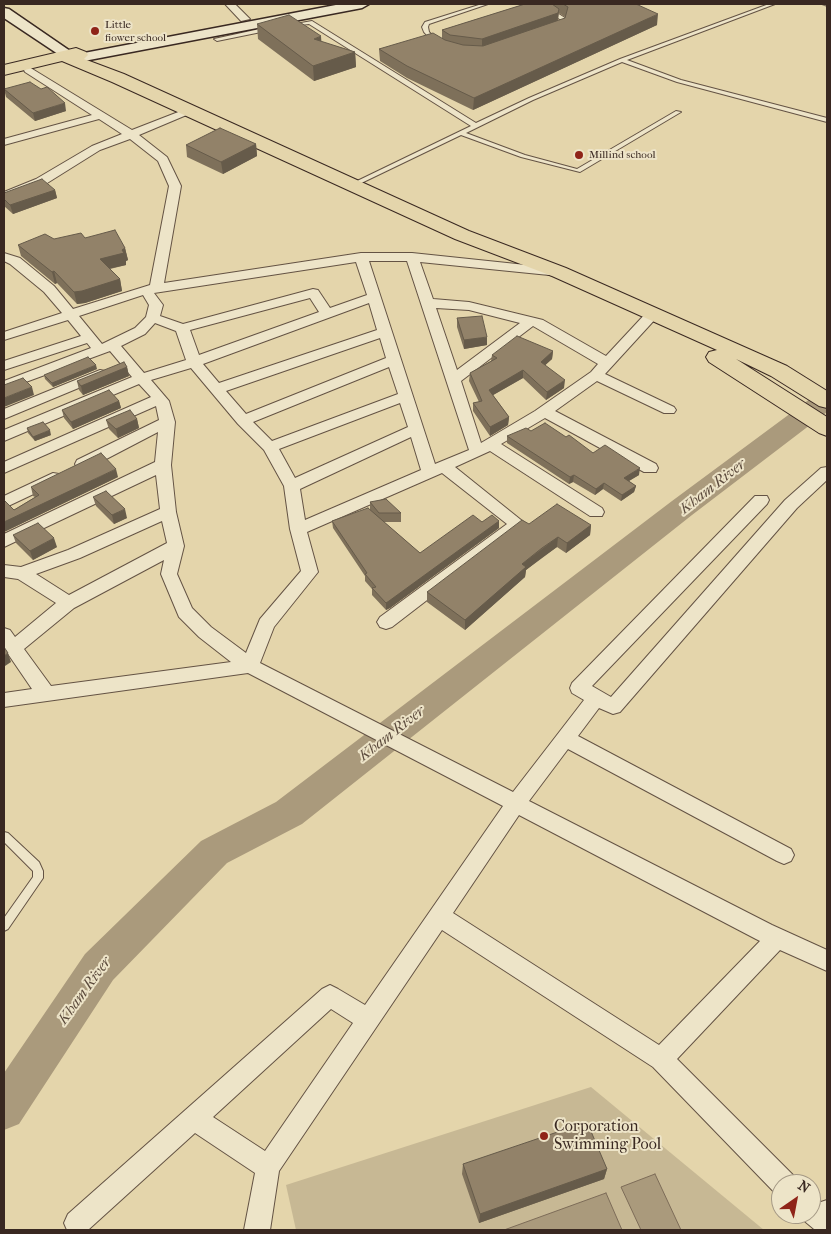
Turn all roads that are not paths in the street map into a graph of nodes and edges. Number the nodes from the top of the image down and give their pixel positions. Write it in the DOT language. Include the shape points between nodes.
graph roads {
  1 [pos="230,4"];
  2 [pos="329,4"];
  3 [pos="362,4"];
  4 [pos="459,4"];
  5 [pos="486,4"];
  6 [pos="540,4"];
  7 [pos="773,4"];
  8 [pos="469,10"];
  9 [pos="4,12"];
  10 [pos="245,19"];
  11 [pos="282,27"];
  12 [pos="273,28"];
  13 [pos="556,30"];
  14 [pos="217,39"];
  15 [pos="441,46"];
  16 [pos="72,56"];
  17 [pos="622,60"];
  18 [pos="4,70"];
  19 [pos="29,70"];
  20 [pos="4,76"];
  21 [pos="190,111"];
  22 [pos="678,112"];
  23 [pos="99,116"];
  24 [pos="827,120"];
  25 [pos="82,121"];
  26 [pos="476,126"];
  27 [pos="461,133"];
  28 [pos="130,135"];
  29 [pos="4,142"];
  30 [pos="96,148"];
  31 [pos="359,182"];
  32 [pos="4,196"];
  33 [pos="4,257"];
  34 [pos="361,257"];
  35 [pos="412,257"];
  36 [pos="559,272"];
  37 [pos="151,289"];
  38 [pos="374,297"];
  39 [pos="427,303"];
  40 [pos="643,310"];
  41 [pos="69,314"];
  42 [pos="327,314"];
  43 [pos="153,318"];
  44 [pos="531,321"];
  45 [pos="182,328"];
  46 [pos="385,332"];
  47 [pos="4,336"];
  48 [pos="90,337"];
  49 [pos="106,347"];
  50 [pos="394,360"];
  51 [pos="194,362"];
  52 [pos="128,363"];
  53 [pos="607,364"];
  54 [pos="4,366"];
  55 [pos="596,375"];
  56 [pos="142,378"];
  57 [pos="453,380"];
  58 [pos="4,386"];
  59 [pos="216,389"];
  60 [pos="405,396"];
  61 [pos="160,398"];
  62 [pos="827,401"];
  63 [pos="669,410"];
  64 [pos="544,411"];
  65 [pos="4,414"];
  66 [pos="242,421"];
  67 [pos="167,422"];
  68 [pos="827,428"];
  69 [pos="416,429"];
  70 [pos="4,436"];
  71 [pos="270,447"];
  72 [pos="484,448"];
  73 [pos="163,465"];
  74 [pos="4,468"];
  75 [pos="650,468"];
  76 [pos="436,469"];
  77 [pos="827,472"];
  78 [pos="292,486"];
  79 [pos="760,500"];
  80 [pos="4,502"];
  81 [pos="168,512"];
  82 [pos="596,512"];
  83 [pos="298,529"];
  84 [pos="4,541"];
  85 [pos="176,546"];
  86 [pos="4,571"];
  87 [pos="22,573"];
  88 [pos="68,603"];
  89 [pos="386,622"];
  90 [pos="9,642"];
  91 [pos="250,666"];
  92 [pos="47,694"];
  93 [pos="596,698"];
  94 [pos="4,700"];
  95 [pos="565,738"];
  96 [pos="516,803"];
  97 [pos="4,836"];
  98 [pos="784,855"];
  99 [pos="439,916"];
  100 [pos="4,926"];
  101 [pos="776,938"];
  102 [pos="827,961"];
  103 [pos="368,1020"];
  104 [pos="661,1059"];
  105 [pos="194,1118"];
  106 [pos="268,1167"];
  107 [pos="774,1174"];
  108 [pos="77,1223"];
  109 [pos="257,1230"];
  1 -- 10 [label="street"];
  2 -- 10 [label="street"];
  3 -- 16 [label="street"];
  4 -- 8 [label="lane"];
  5 -- 8 [label="lane"];
  6 -- 13 [label="lane" via="563,19 563,25"];
  7 -- 17 [label="lane"];
  8 -- 15 [label="lane" via="426,25 427,32"];
  9 -- 16 [label="street"];
  10 -- 16 [label="street"];
  11 -- 26 [label="lane" via="310,22"];
  12 -- 14 [label="lane"];
  16 -- 18 [label="main road"];
  16 -- 19 [label="main road"];
  16 -- 21 [label="main road"];
  16 -- 31 [label="main road" via="134,76"];
  17 -- 24 [label="lane" via="679,81"];
  17 -- 26 [label="lane"];
  19 -- 20 [label="main road"];
  19 -- 23 [label="street"];
  21 -- 28 [label="street"];
  21 -- 31 [label="main road"];
  22 -- 27 [label="lane" via="578,171 522,156"];
  23 -- 25 [label="street"];
  23 -- 28 [label="street"];
  25 -- 29 [label="street"];
  25 -- 30 [label="street"];
  26 -- 27 [label="lane"];
  27 -- 31 [label="lane"];
  28 -- 30 [label="street"];
  28 -- 37 [label="street" via="163,158 175,186"];
  30 -- 32 [label="street" via="40,182"];
  31 -- 36 [label="main road" via="462,235"];
  33 -- 41 [label="street" via="15,261 49,289"];
  34 -- 35 [label="street"];
  34 -- 37 [label="street"];
  34 -- 38 [label="street"];
  35 -- 36 [label="street"];
  35 -- 39 [label="street"];
  36 -- 40 [label="main road"];
  37 -- 41 [label="street"];
  37 -- 43 [label="street" via="156,304"];
  38 -- 42 [label="street"];
  38 -- 46 [label="street"];
  39 -- 44 [label="street" via="469,306"];
  39 -- 57 [label="street"];
  40 -- 53 [label="street"];
  40 -- 62 [label="main road" via="784,373"];
  40 -- 68 [label="main road"];
  41 -- 47 [label="street"];
  41 -- 48 [label="street"];
  42 -- 45 [label="street" via="313,293"];
  42 -- 51 [label="street"];
  43 -- 45 [label="street"];
  43 -- 49 [label="street" via="140,331"];
  44 -- 53 [label="street" via="572,341"];
  44 -- 57 [label="street"];
  45 -- 51 [label="street"];
  46 -- 50 [label="street"];
  46 -- 59 [label="street"];
  48 -- 49 [label="street"];
  48 -- 54 [label="street"];
  49 -- 52 [label="street"];
  49 -- 58 [label="street"];
  50 -- 60 [label="street"];
  50 -- 66 [label="street"];
  51 -- 56 [label="street"];
  51 -- 59 [label="street"];
  52 -- 56 [label="street"];
  52 -- 65 [label="street"];
  53 -- 55 [label="street"];
  55 -- 63 [label="street"];
  55 -- 64 [label="street"];
  56 -- 61 [label="street"];
  56 -- 70 [label="street"];
  57 -- 72 [label="street"];
  59 -- 66 [label="street"];
  60 -- 69 [label="street"];
  60 -- 71 [label="street"];
  61 -- 67 [label="street"];
  61 -- 74 [label="street"];
  64 -- 72 [label="street"];
  64 -- 75 [label="street"];
  66 -- 71 [label="street"];
  67 -- 73 [label="street"];
  67 -- 80 [label="street"];
  69 -- 76 [label="street"];
  69 -- 78 [label="street"];
  71 -- 78 [label="street"];
  72 -- 76 [label="street"];
  72 -- 82 [label="street"];
  73 -- 81 [label="street"];
  73 -- 84 [label="street"];
  76 -- 83 [label="street"];
  76 -- 89 [label="street" via="518,524"];
  77 -- 93 [label="street" via="791,504 613,707"];
  78 -- 83 [label="street"];
  79 -- 93 [label="street" via="580,688"];
  81 -- 85 [label="street"];
  81 -- 87 [label="street" via="74,554"];
  83 -- 91 [label="street" via="310,572 266,624"];
  85 -- 88 [label="street"];
  85 -- 91 [label="street" via="169,574 184,612"];
  86 -- 87 [label="street"];
  87 -- 88 [label="street"];
  88 -- 90 [label="street"];
  90 -- 92 [label="street"];
  91 -- 92 [label="street"];
  91 -- 96 [label="street"];
  92 -- 94 [label="street"];
  93 -- 95 [label="street"];
  95 -- 96 [label="street"];
  95 -- 98 [label="street"];
  96 -- 99 [label="street"];
  96 -- 101 [label="street"];
  97 -- 100 [label="lane" via="35,864 38,871 38,878"];
  99 -- 103 [label="street"];
  99 -- 104 [label="street"];
  101 -- 102 [label="street"];
  101 -- 104 [label="street"];
  103 -- 105 [label="street" via="330,996"];
  103 -- 106 [label="street"];
  104 -- 107 [label="street"];
  105 -- 106 [label="street"];
  105 -- 108 [label="street"];
  106 -- 109 [label="street"];
}
